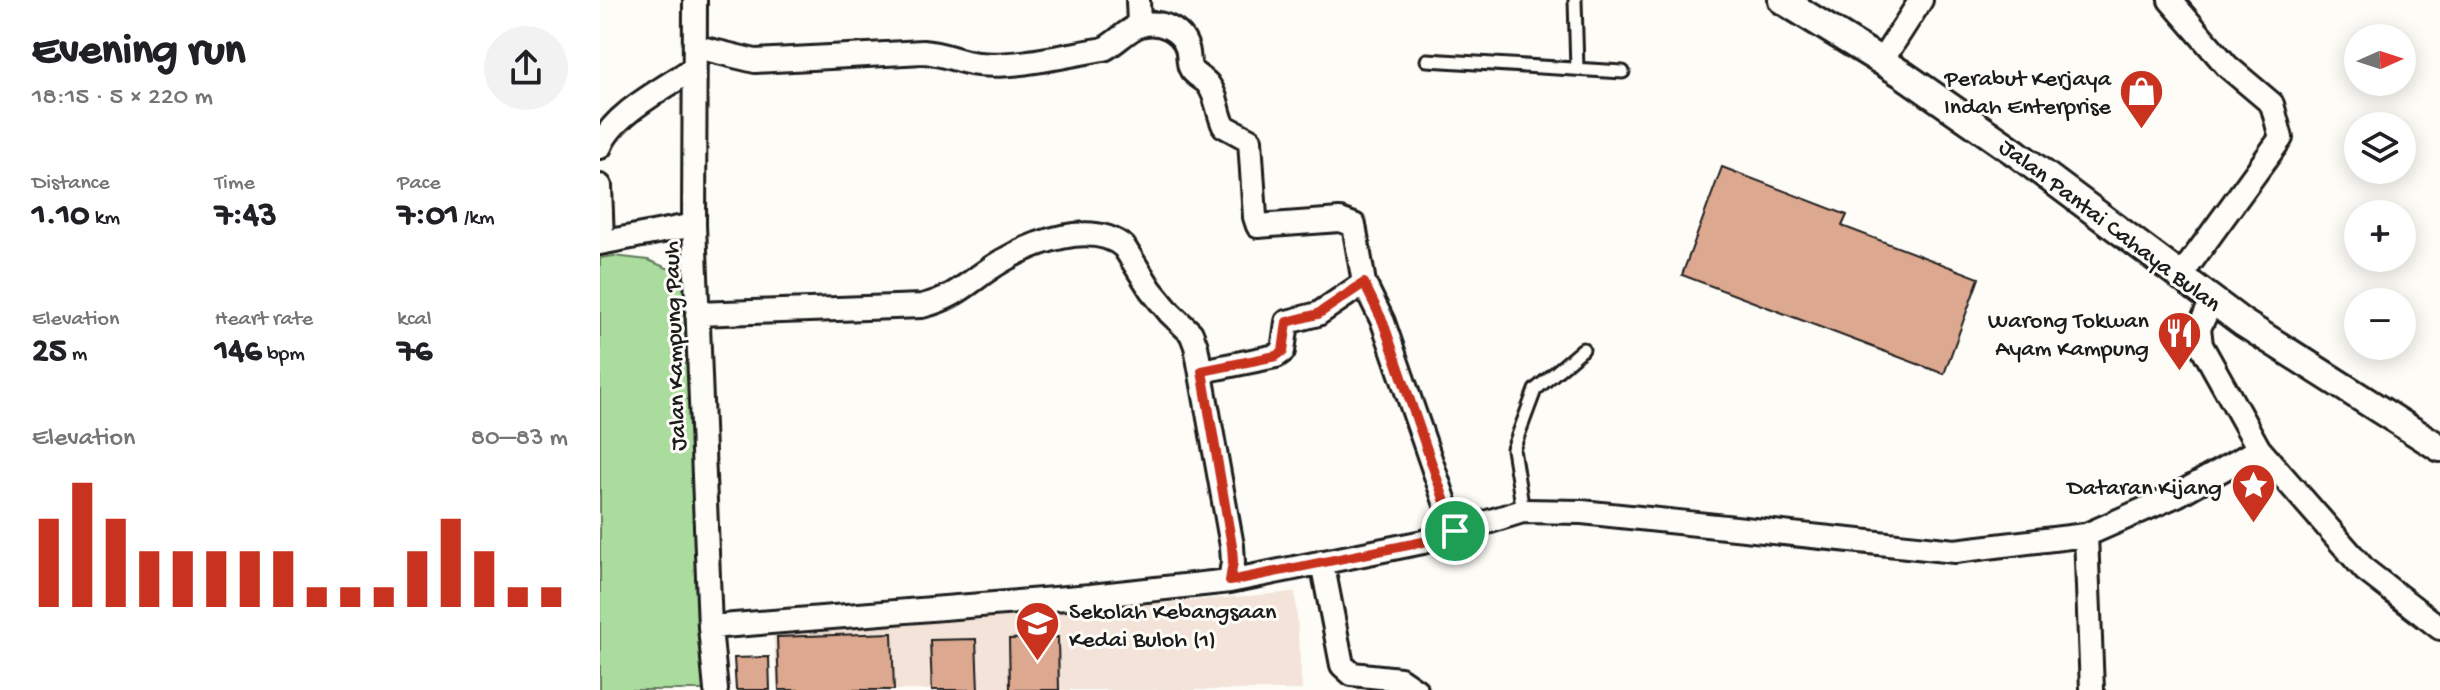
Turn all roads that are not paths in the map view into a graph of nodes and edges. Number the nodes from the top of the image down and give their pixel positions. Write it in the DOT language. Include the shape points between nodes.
graph roads {
  1 [pos="695,0"];
  2 [pos="1138,0"];
  3 [pos="1575,0"];
  4 [pos="1782,0"];
  5 [pos="1921,0"];
  6 [pos="2170,0"];
  7 [pos="1139,25"];
  8 [pos="695,57"];
  9 [pos="1427,60"];
  10 [pos="1881,62"];
  11 [pos="1577,69"];
  12 [pos="1623,72"];
  13 [pos="602,136"];
  14 [pos="600,186"];
  15 [pos="694,225"];
  16 [pos="601,243"];
  17 [pos="2180,277"];
  18 [pos="1364,283"];
  19 [pos="2212,301"];
  20 [pos="697,314"];
  21 [pos="1583,349"];
  22 [pos="1202,371"];
  23 [pos="2440,448"];
  24 [pos="2259,449"];
  25 [pos="1523,511"];
  26 [pos="1455,531"];
  27 [pos="2086,535"];
  28 [pos="1322,562"];
  29 [pos="1230,581"];
  30 [pos="710,627"];
  31 [pos="2440,628"];
  32 [pos="716,690"];
  33 [pos="1416,690"];
  34 [pos="2092,690"];
  1 -- 8 [label="street, Jalan Kampung Pauh"];
  2 -- 7 [label="street"];
  3 -- 11 [label="lane"];
  4 -- 10 [label="street, Jalan Pantai Cahaya Bulan"];
  5 -- 10 [label="street"];
  6 -- 17 [label="street" via="2227,66 2272,104 2281,138"];
  7 -- 8 [label="street" via="1104,49 1006,64 978,64 923,52 755,61"];
  7 -- 18 [label="street" via="1159,24 1180,34 1190,67 1216,98 1221,122 1250,140 1258,226 1351,222"];
  8 -- 13 [label="street"];
  8 -- 15 [label="street, Jalan Kampung Pauh"];
  9 -- 11 [label="lane"];
  10 -- 17 [label="street, Jalan Pantai Cahaya Bulan" via="2016,153"];
  11 -- 12 [label="lane"];
  14 -- 16 [label="street"];
  15 -- 16 [label="street"];
  15 -- 20 [label="street, Jalan Kampung Pauh"];
  17 -- 19 [label="street, Jalan Pantai Cahaya Bulan"];
  18 -- 22 [label="street" via="1318,314 1287,322 1283,351 1276,356"];
  18 -- 26 [label="street" via="1383,322"];
  19 -- 23 [label="street, Jalan Pantai Cahaya Bulan"];
  19 -- 24 [label="street" via="2199,328 2201,345"];
  20 -- 22 [label="street" via="922,306 956,294 1018,253 1092,234 1124,247 1151,290 1191,333"];
  20 -- 30 [label="street, Jalan Kampung Pauh"];
  21 -- 25 [label="lane" via="1535,390 1524,419 1513,449"];
  22 -- 29 [label="street" via="1232,546"];
  24 -- 27 [label="street" via="2177,495"];
  24 -- 31 [label="street" via="2365,570"];
  25 -- 26 [label="street"];
  25 -- 27 [label="street" via="1582,512 1955,551"];
  26 -- 28 [label="street"];
  27 -- 34 [label="street"];
  28 -- 29 [label="street"];
  28 -- 33 [label="street" via="1342,665 1352,674 1394,678"];
  29 -- 30 [label="street"];
  30 -- 32 [label="street, Jalan Kampung Pauh"];
}
